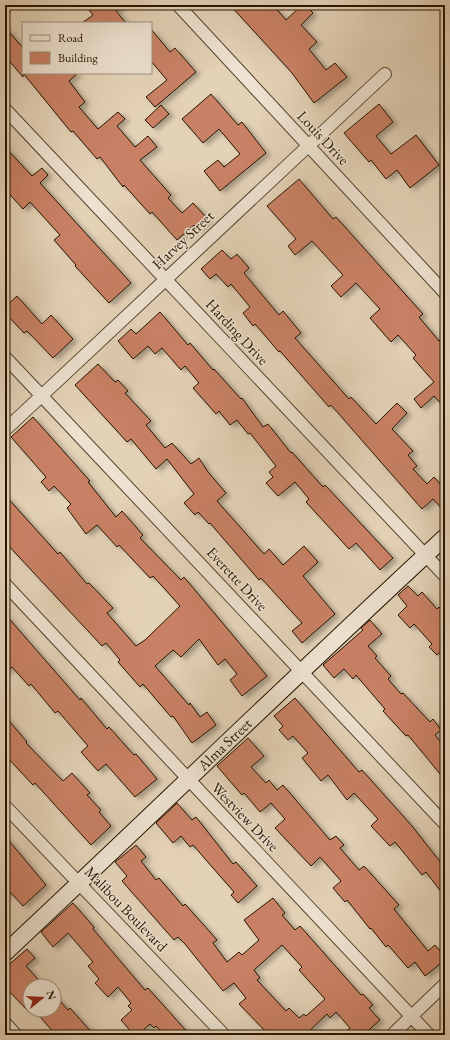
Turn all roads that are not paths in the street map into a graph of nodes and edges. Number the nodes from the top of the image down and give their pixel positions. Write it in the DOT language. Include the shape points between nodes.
graph roads {
  1 [pos="178,5"];
  2 [pos="385,74"];
  3 [pos="5,109"];
  4 [pos="308,145"];
  5 [pos="165,279"];
  6 [pos="445,293"];
  7 [pos="5,357"];
  8 [pos="41,395"];
  9 [pos="5,430"];
  10 [pos="445,537"];
  11 [pos="425,555"];
  12 [pos="445,576"];
  13 [pos="5,584"];
  14 [pos="301,671"];
  15 [pos="188,780"];
  16 [pos="5,806"];
  17 [pos="445,824"];
  18 [pos="79,884"];
  19 [pos="5,953"];
  20 [pos="445,984"];
  21 [pos="412,1016"];
  22 [pos="5,1023"];
  23 [pos="16,1035"];
  24 [pos="224,1035"];
  25 [pos="392,1035"];
  26 [pos="429,1035"];
  1 -- 4 [label="street, Louis Drive"];
  2 -- 4 [label="street, Harvey Street"];
  3 -- 5 [label="street, Harding Drive"];
  4 -- 5 [label="street, Harvey Street"];
  4 -- 6 [label="street, Louis Drive"];
  5 -- 8 [label="street, Harvey Street"];
  5 -- 11 [label="street, Harding Drive"];
  7 -- 8 [label="street, Everette Drive"];
  8 -- 9 [label="street, Harvey Street"];
  8 -- 14 [label="street, Everette Drive"];
  10 -- 11 [label="street, Alma Street"];
  11 -- 12 [label="street, Harding Drive"];
  11 -- 14 [label="street, Alma Street"];
  13 -- 15 [label="street, Westview Drive"];
  14 -- 15 [label="street, Alma Street"];
  14 -- 17 [label="street, Everette Drive"];
  15 -- 18 [label="street, Alma Street"];
  15 -- 21 [label="street, Westview Drive"];
  16 -- 18 [label="street, Malibou Boulevard"];
  18 -- 19 [label="street, Alma Street"];
  18 -- 24 [label="street, Malibou Boulevard"];
  20 -- 21 [label="street"];
  21 -- 25 [label="street"];
  21 -- 26 [label="street, Westview Drive"];
  22 -- 23 [label="street"];
}
